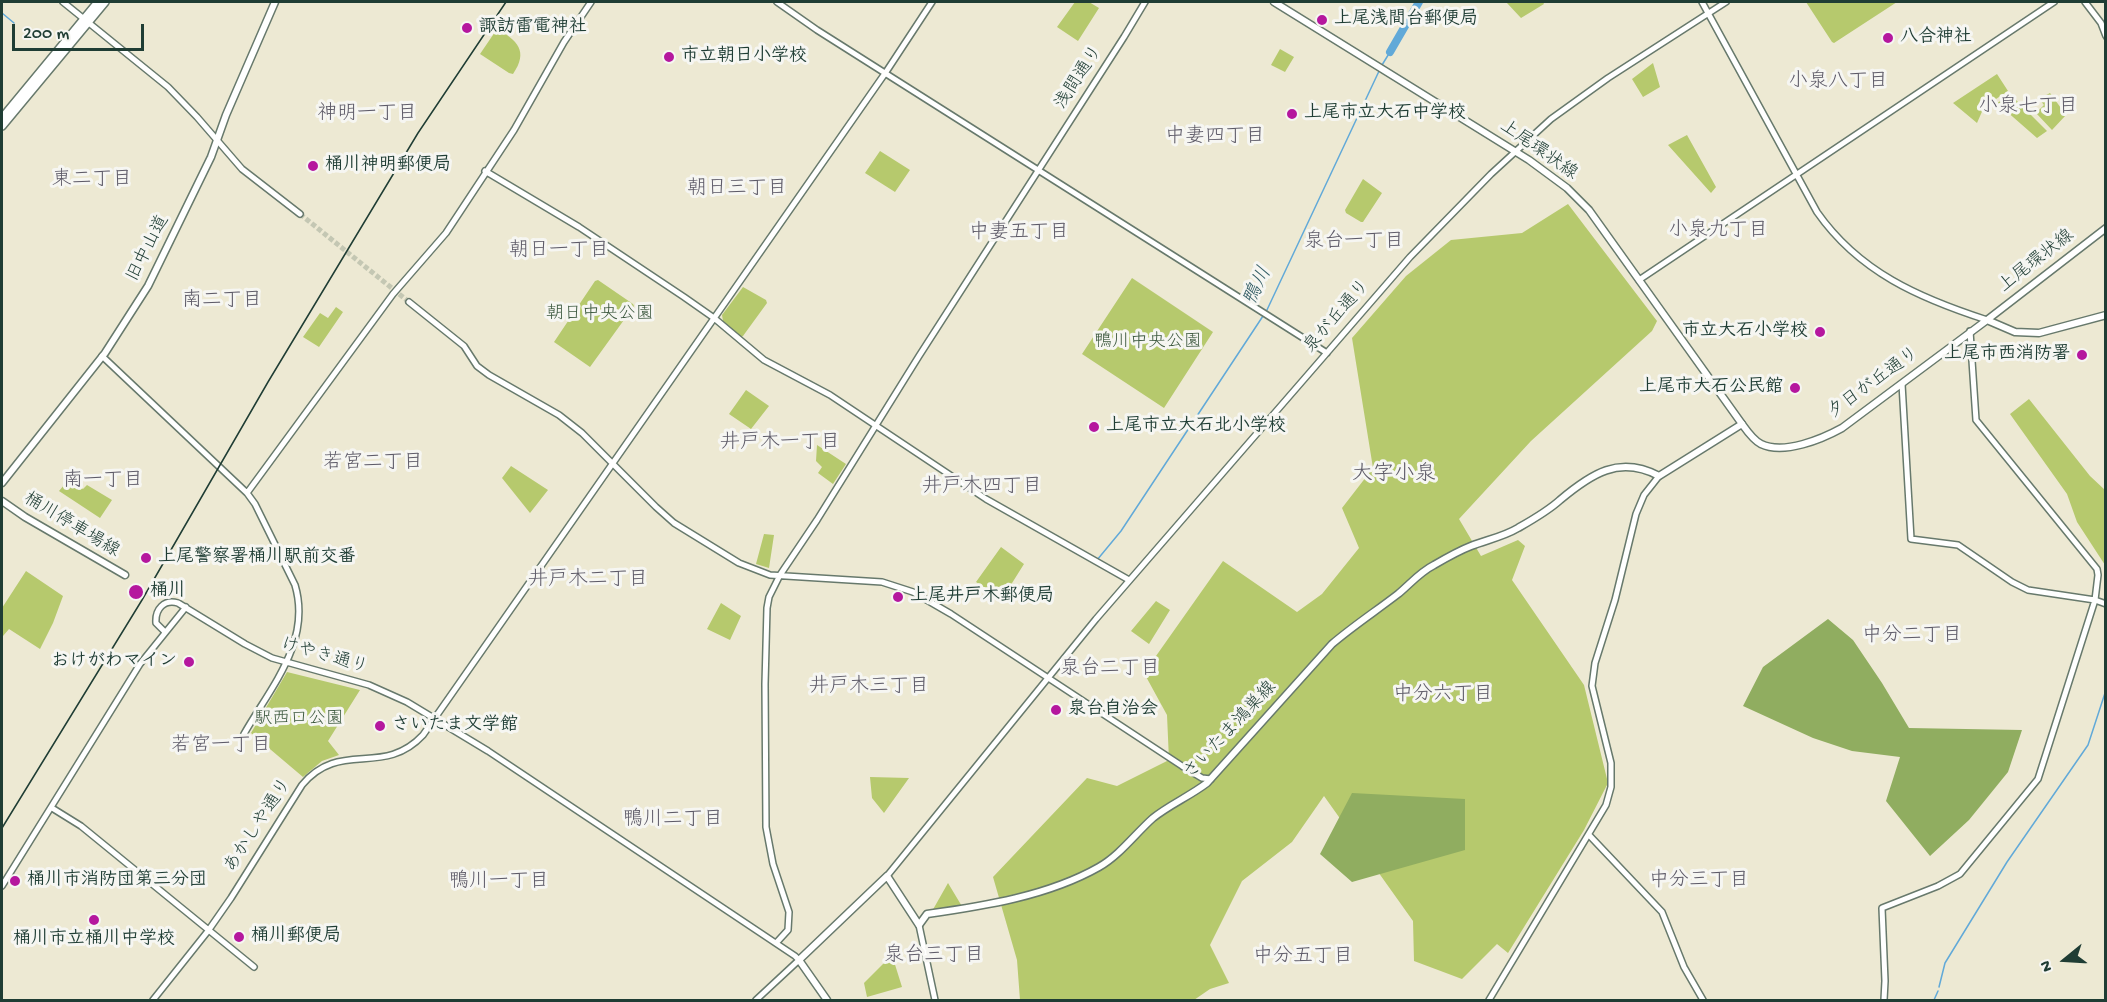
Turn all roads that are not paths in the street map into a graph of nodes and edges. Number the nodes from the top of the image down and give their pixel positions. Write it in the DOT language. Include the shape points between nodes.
graph roads {
  1 [pos="63,2"];
  2 [pos="98,2"];
  3 [pos="105,2"];
  4 [pos="274,2"];
  5 [pos="591,2"];
  6 [pos="777,2"];
  7 [pos="932,2"];
  8 [pos="1145,2"];
  9 [pos="1274,2"];
  10 [pos="1702,2"];
  11 [pos="1726,2"];
  12 [pos="2054,2"];
  13 [pos="2085,2"];
  14 [pos="1708,13"];
  15 [pos="86,20"];
  16 [pos="2106,36"];
  17 [pos="886,72"];
  18 [pos="2,119"];
  19 [pos="2,126"];
  20 [pos="217,141"];
  21 [pos="1514,151"];
  22 [pos="1040,170"];
  23 [pos="485,171"];
  24 [pos="1796,176"];
  25 [pos="300,214"];
  26 [pos="2106,228"];
  27 [pos="1639,280"];
  28 [pos="409,302"];
  29 [pos="2106,315"];
  30 [pos="714,318"];
  31 [pos="1987,320"];
  32 [pos="1970,331"];
  33 [pos="1327,353"];
  34 [pos="102,356"];
  35 [pos="1902,384"];
  36 [pos="1742,424"];
  37 [pos="877,426"];
  38 [pos="613,464"];
  39 [pos="1659,476"];
  40 [pos="2,483"];
  41 [pos="247,493"];
  42 [pos="2,501"];
  43 [pos="124,575"];
  44 [pos="780,575"];
  45 [pos="1129,580"];
  46 [pos="2095,600"];
  47 [pos="2106,604"];
  48 [pos="186,607"];
  49 [pos="164,632"];
  50 [pos="286,663"];
  51 [pos="1047,678"];
  52 [pos="434,718"];
  53 [pos="244,734"];
  54 [pos="1210,779"];
  55 [pos="52,808"];
  56 [pos="1588,835"];
  57 [pos="887,876"];
  58 [pos="2,886"];
  59 [pos="919,925"];
  60 [pos="208,931"];
  61 [pos="777,942"];
  62 [pos="799,960"];
  63 [pos="254,967"];
  64 [pos="153,1000"];
  65 [pos="756,1000"];
  66 [pos="827,1000"];
  67 [pos="935,1000"];
  68 [pos="1489,1000"];
  69 [pos="1702,1000"];
  70 [pos="1884,1000"];
  1 -- 15 [label="street"];
  2 -- 15 [label="highway"];
  3 -- 15 [label="highway"];
  4 -- 20 [label="main road, 旧中山道"];
  5 -- 23 [label="street"];
  6 -- 17 [label="street"];
  7 -- 17 [label="street, あかしや通り"];
  8 -- 22 [label="street, 浅間通り"];
  9 -- 21 [label="main road, 上尾環状線"];
  10 -- 14 [label="street"];
  11 -- 14 [label="street, 泉が丘通り"];
  12 -- 24 [label="street"];
  13 -- 16 [label="street"];
  14 -- 21 [label="street, 泉が丘通り" via="1580,97"];
  14 -- 24 [label="street"];
  15 -- 18 [label="highway"];
  15 -- 19 [label="highway"];
  15 -- 20 [label="street" via="168,87"];
  17 -- 22 [label="street"];
  17 -- 30 [label="street, あかしや通り"];
  20 -- 25 [label="street" via="242,170"];
  20 -- 34 [label="main road, 旧中山道" via="148,286"];
  21 -- 27 [label="main road, 上尾環状線" via="1579,198"];
  21 -- 33 [label="street, 泉が丘通り" via="1410,257"];
  22 -- 33 [label="street"];
  22 -- 37 [label="street, 浅間通り"];
  23 -- 30 [label="street" via="579,227"];
  23 -- 41 [label="street" via="446,233 393,294"];
  24 -- 27 [label="street"];
  24 -- 31 [label="street" via="1837,237 1882,275 1946,306"];
  26 -- 31 [label="main road, 上尾環状線"];
  27 -- 36 [label="main road, 上尾環状線"];
  28 -- 38 [label="street" via="464,346 477,366 559,415"];
  29 -- 31 [label="main road" via="2039,333 2015,332"];
  30 -- 37 [label="street" via="764,360 830,395"];
  30 -- 38 [label="street, あかしや通り"];
  31 -- 32 [label="main road, 夕日が丘通り"];
  32 -- 35 [label="main road, 夕日が丘通り"];
  32 -- 46 [label="street" via="1976,420 2097,569"];
  33 -- 45 [label="street, 泉が丘通り"];
  34 -- 40 [label="main road, 旧中山道"];
  34 -- 41 [label="street"];
  35 -- 36 [label="main road, 夕日が丘通り" via="1842,428 1801,444 1770,447 1754,440"];
  35 -- 46 [label="street" via="1911,539 1958,545 2028,590"];
  36 -- 39 [label="main road"];
  37 -- 44 [label="street, 浅間通り"];
  37 -- 45 [label="street" via="986,499"];
  38 -- 44 [label="street" via="674,523 745,566"];
  38 -- 52 [label="street, あかしや通り"];
  39 -- 54 [label="main road, さいたま鴻巣線" via="1636,467 1604,471 1581,482 1516,530 1470,546 1430,567 1332,644"];
  39 -- 56 [label="street" via="1635,514 1595,663 1592,686 1612,777 1606,805"];
  41 -- 50 [label="street" via="298,597 298,628"];
  42 -- 43 [label="main road, 桶川停車場線"];
  44 -- 51 [label="street" via="882,582 913,592"];
  44 -- 61 [label="street, 浅間通り" via="767,608 764,740 766,826 773,864 789,912 788,930"];
  45 -- 51 [label="street, 泉が丘通り"];
  46 -- 47 [label="street"];
  46 -- 70 [label="street" via="2038,779 1960,874 1882,908"];
  48 -- 49 [label="street"];
  48 -- 49 [label="street" via="171,601 162,606 155,621"];
  48 -- 50 [label="street, けやき通り" via="245,644"];
  49 -- 55 [label="street" via="140,664"];
  50 -- 52 [label="street, けやき通り" via="383,690"];
  50 -- 53 [label="street"];
  51 -- 54 [label="street" via="1182,766"];
  51 -- 57 [label="street, 泉が丘通り"];
  52 -- 60 [label="street, あかしや通り" via="423,735 402,752 385,758 341,760 311,775"];
  52 -- 61 [label="street, けやき通り"];
  54 -- 59 [label="main road, さいたま鴻巣線" via="1155,817 1101,866 1073,881 995,903 927,914"];
  55 -- 58 [label="street"];
  55 -- 60 [label="street" via="81,826"];
  56 -- 68 [label="street"];
  56 -- 69 [label="street" via="1662,912 1684,968"];
  57 -- 59 [label="main road"];
  57 -- 62 [label="main road"];
  59 -- 67 [label="street"];
  60 -- 63 [label="street"];
  60 -- 64 [label="street, あかしや通り"];
  61 -- 62 [label="street, けやき通り"];
  62 -- 65 [label="street"];
  62 -- 66 [label="main road"];
}
